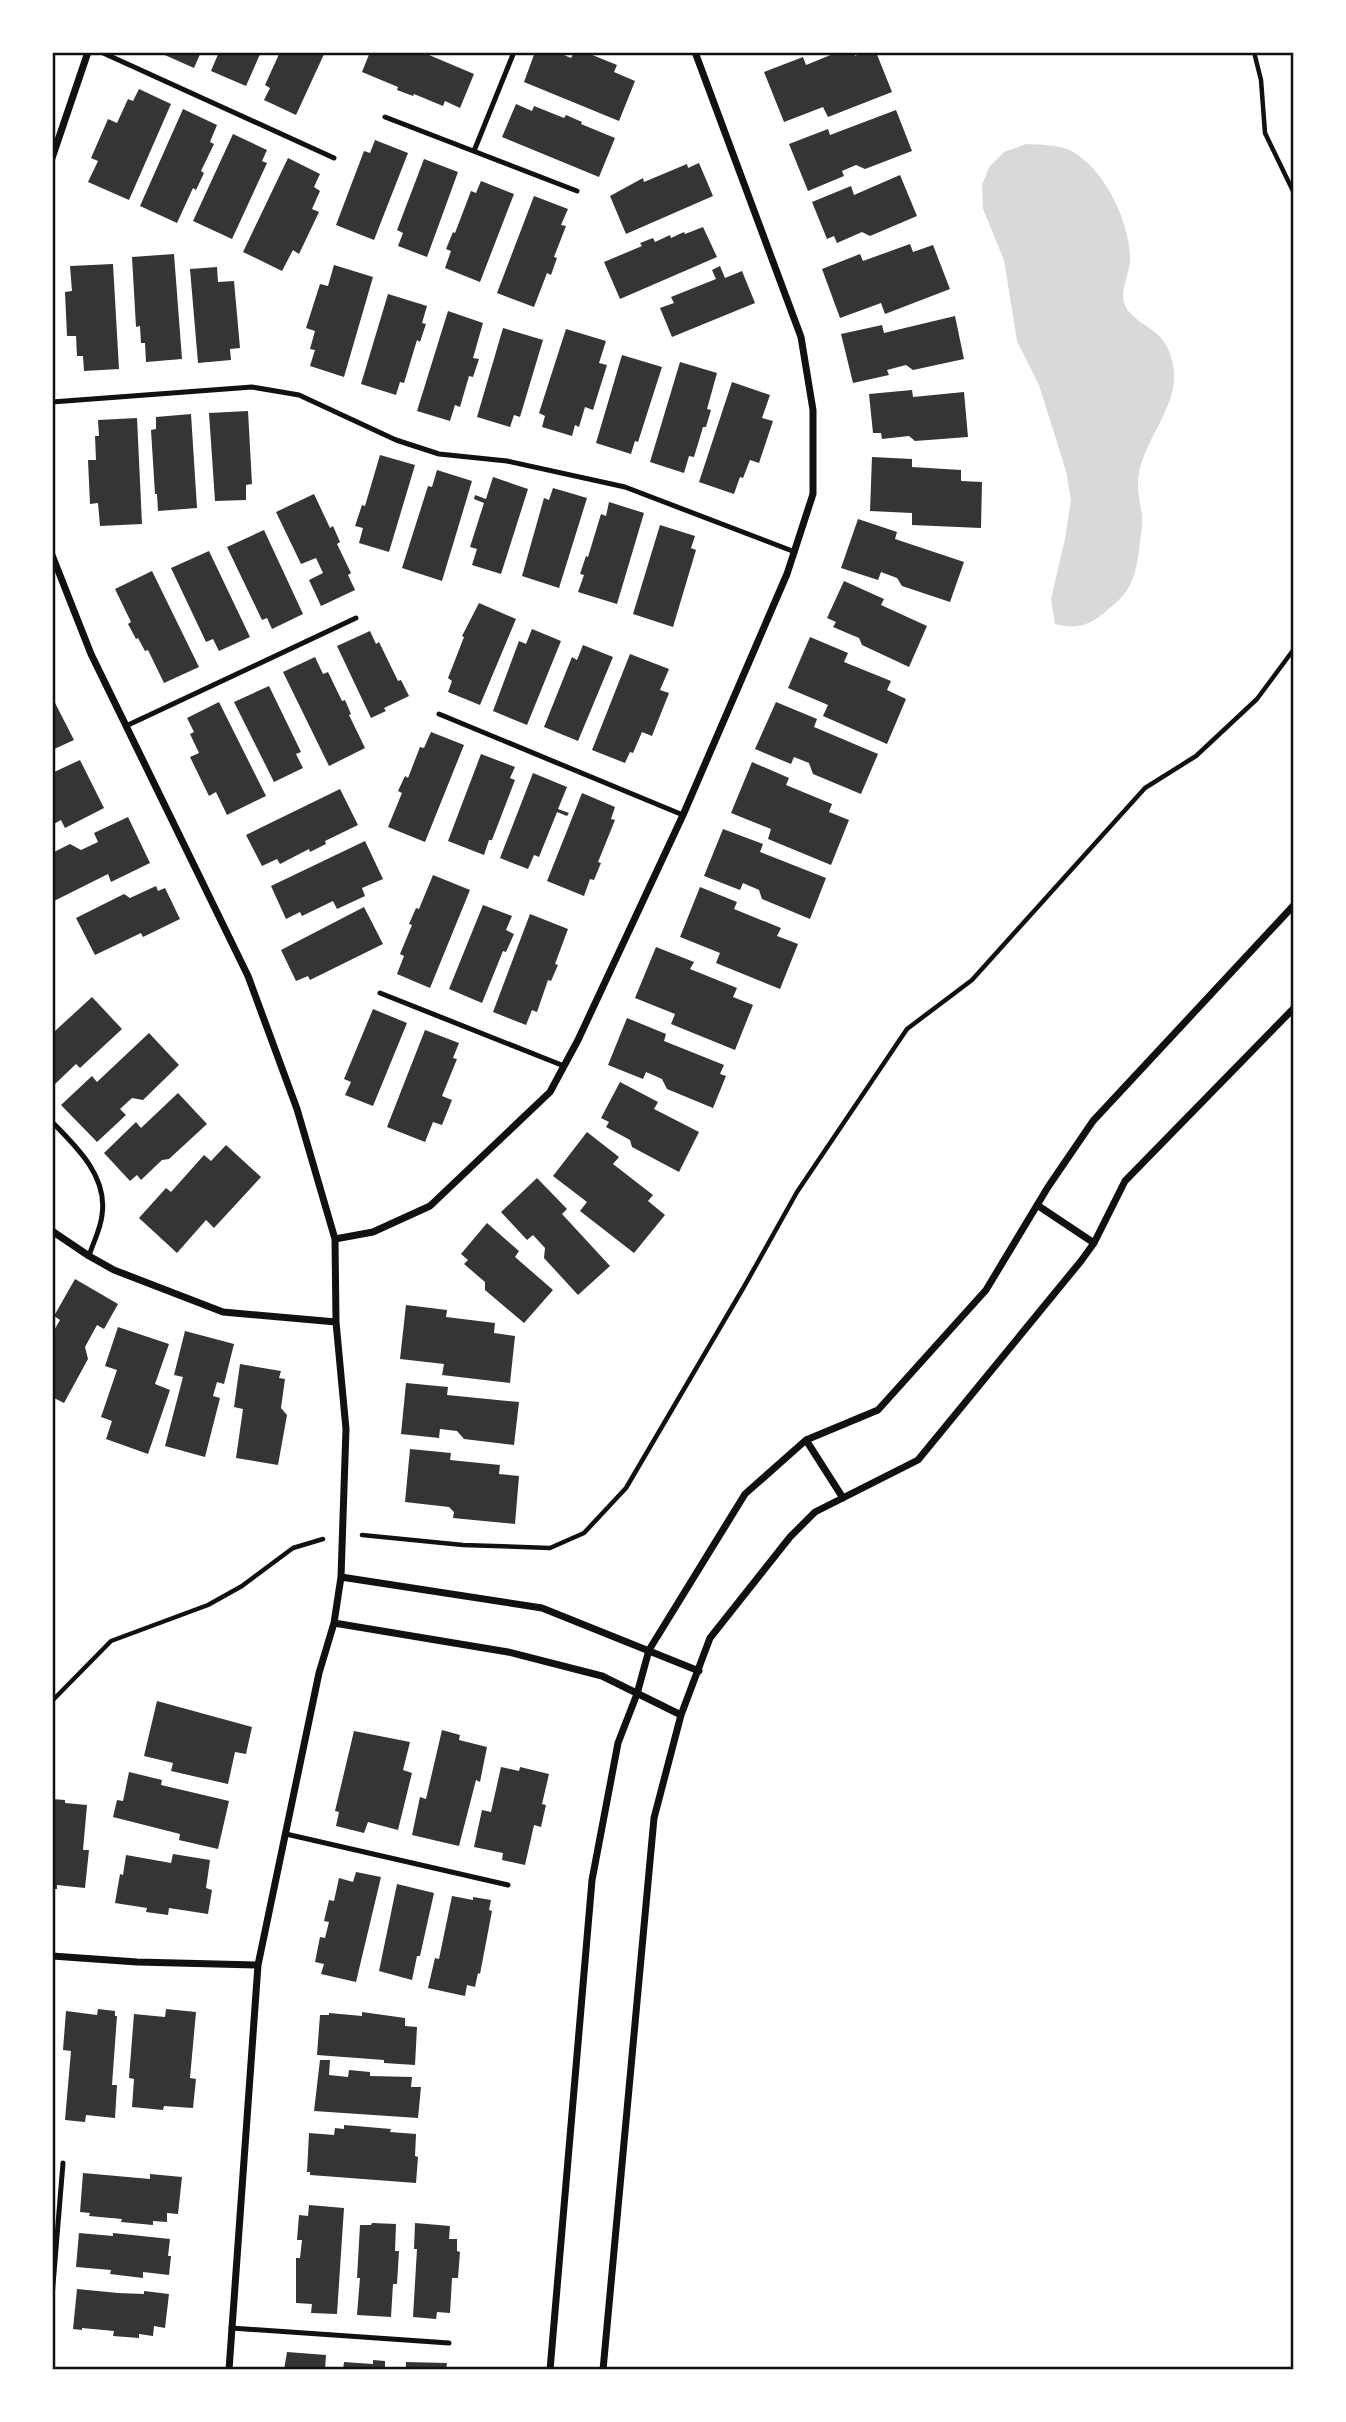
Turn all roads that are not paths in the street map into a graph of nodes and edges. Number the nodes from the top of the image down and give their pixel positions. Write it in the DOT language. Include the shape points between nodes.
graph roads {
  1 [pos="88,52"];
  2 [pos="101,52"];
  3 [pos="514,52"];
  4 [pos="695,52"];
  5 [pos="384,117"];
  6 [pos="474,151"];
  7 [pos="52,158"];
  8 [pos="334,158"];
  9 [pos="577,191"];
  10 [pos="52,402"];
  11 [pos="794,552"];
  12 [pos="52,555"];
  13 [pos="356,618"];
  14 [pos="439,714"];
  15 [pos="126,726"];
  16 [pos="683,815"];
  17 [pos="1293,905"];
  18 [pos="380,993"];
  19 [pos="1293,1008"];
  20 [pos="564,1066"];
  21 [pos="52,1122"];
  22 [pos="1037,1205"];
  23 [pos="52,1231"];
  24 [pos="335,1239"];
  25 [pos="1094,1243"];
  26 [pos="89,1256"];
  27 [pos="336,1322"];
  28 [pos="806,1440"];
  29 [pos="843,1497"];
  30 [pos="341,1577"];
  31 [pos="334,1623"];
  32 [pos="649,1650"];
  33 [pos="699,1671"];
  34 [pos="637,1694"];
  35 [pos="681,1716"];
  36 [pos="286,1834"];
  37 [pos="508,1885"];
  38 [pos="52,1956"];
  39 [pos="258,1965"];
  40 [pos="64,2163"];
  41 [pos="52,2297"];
  42 [pos="231,2328"];
  43 [pos="449,2343"];
  44 [pos="229,2370"];
  45 [pos="550,2370"];
  46 [pos="603,2370"];
  1 -- 7 [label="street"];
  2 -- 8 [label="lane"];
  3 -- 6 [label="lane"];
  4 -- 11 [label="street" via="801,337 813,410 813,494"];
  5 -- 6 [label="lane"];
  6 -- 9 [label="lane"];
  10 -- 11 [label="lane" via="251,387 299,396 396,440 439,454 506,461 625,487"];
  11 -- 16 [label="street"];
  12 -- 15 [label="street" via="91,654"];
  13 -- 15 [label="lane"];
  14 -- 16 [label="lane"];
  15 -- 24 [label="street" via="248,976 297,1109"];
  16 -- 20 [label="street"];
  17 -- 22 [label="street" via="1094,1121"];
  18 -- 20 [label="lane"];
  19 -- 25 [label="street" via="1125,1181"];
  20 -- 24 [label="street" via="550,1091 430,1206 373,1232"];
  21 -- 26 [label="lane" via="102,1185 103,1215"];
  22 -- 25 [label="street"];
  22 -- 28 [label="street" via="986,1290 878,1409"];
  23 -- 26 [label="street"];
  24 -- 27 [label="street"];
  25 -- 29 [label="street" via="918,1460"];
  26 -- 27 [label="street" via="223,1312"];
  27 -- 30 [label="street" via="346,1429"];
  28 -- 29 [label="street"];
  28 -- 32 [label="street" via="745,1494"];
  29 -- 33 [label="street" via="815,1512 790,1537 710,1638"];
  30 -- 31 [label="street"];
  30 -- 32 [label="street" via="542,1608"];
  31 -- 34 [label="street" via="508,1652 602,1676"];
  31 -- 36 [label="street"];
  32 -- 33 [label="street"];
  32 -- 34 [label="street"];
  33 -- 35 [label="street"];
  34 -- 35 [label="street"];
  34 -- 45 [label="street" via="618,1743 592,1880"];
  35 -- 46 [label="street" via="654,1818"];
  36 -- 37 [label="lane"];
  36 -- 39 [label="street"];
  38 -- 39 [label="street"];
  39 -- 42 [label="street"];
  40 -- 41 [label="lane"];
  42 -- 43 [label="lane"];
  42 -- 44 [label="street"];
}
